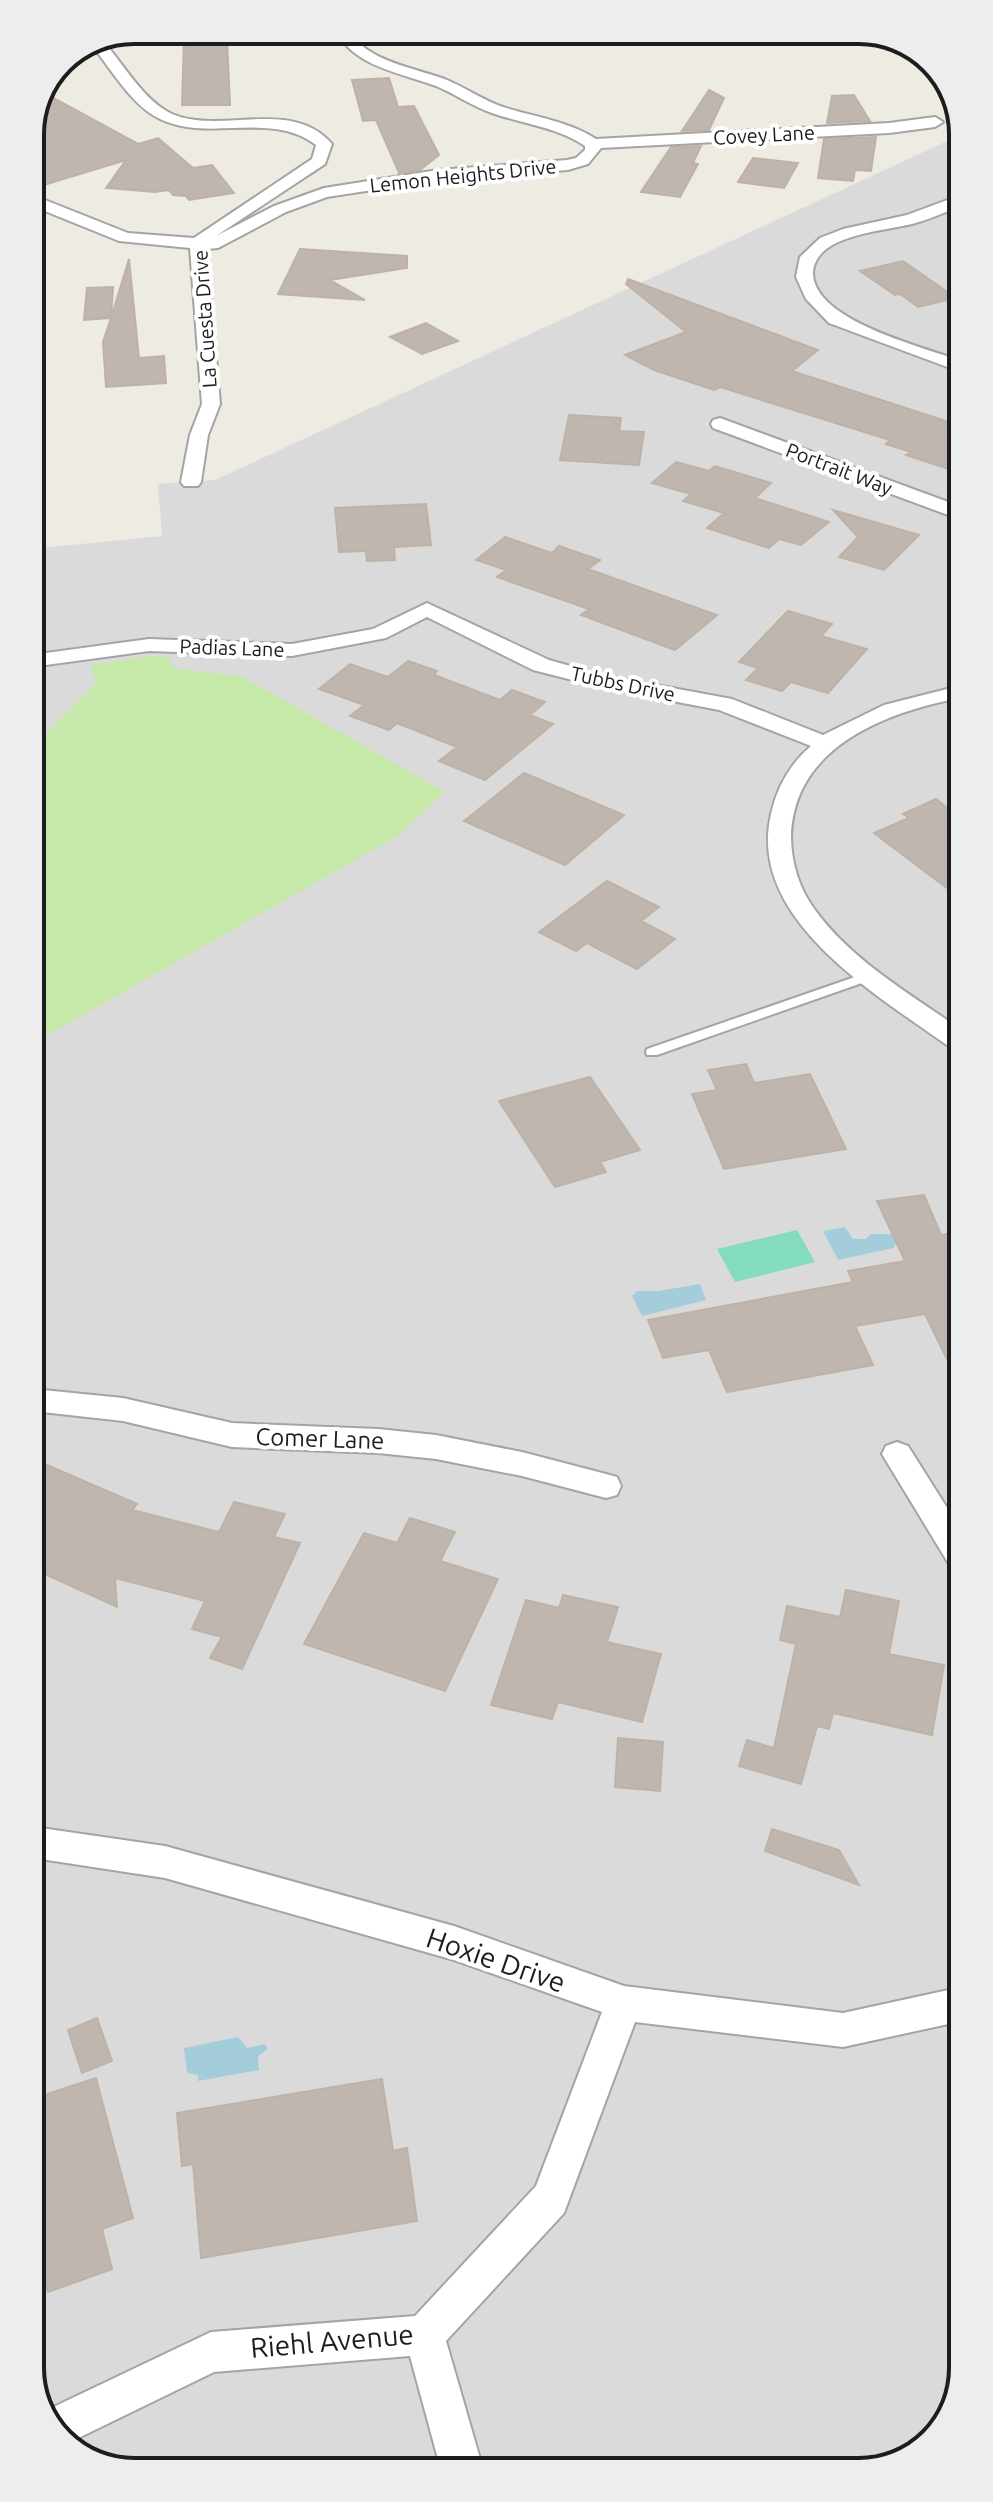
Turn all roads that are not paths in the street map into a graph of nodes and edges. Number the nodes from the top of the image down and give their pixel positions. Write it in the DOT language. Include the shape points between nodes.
graph roads {
  1 [pos="351,44"];
  2 [pos="103,50"];
  3 [pos="935,122"];
  4 [pos="593,144"];
  5 [pos="949,204"];
  6 [pos="44,205"];
  7 [pos="198,244"];
  8 [pos="949,363"];
  9 [pos="720,424"];
  10 [pos="191,482"];
  11 [pos="949,509"];
  12 [pos="427,609"];
  13 [pos="44,659"];
  14 [pos="949,694"];
  15 [pos="826,744"];
  16 [pos="872,975"];
  17 [pos="949,1034"];
  18 [pos="652,1052"];
  19 [pos="44,1400"];
  20 [pos="897,1454"];
  21 [pos="606,1486"];
  22 [pos="949,1538"];
  23 [pos="44,1844"];
  24 [pos="624,2003"];
  25 [pos="949,2007"];
  26 [pos="424,2335"];
  27 [pos="64,2424"];
  28 [pos="459,2458"];
  1 -- 4 [label="street, Lemon Heights Drive" via="494,109"];
  2 -- 7 [label="street, La Cuesta Drive" via="165,117 282,126 324,144 312,167"];
  3 -- 4 [label="street, Covey Lane"];
  4 -- 7 [label="street, Lemon Heights Drive" via="589,156 568,165 438,175 308,197 222,242"];
  5 -- 8 [label="street" via="842,236 817,248 805,269 809,295 835,319"];
  6 -- 7 [label="street, Lemon Heights Drive" via="125,238"];
  7 -- 10 [label="street, La Cuesta Drive" via="211,404"];
  9 -- 11 [label="street, Portrait Way"];
  12 -- 13 [label="street, Padias Lane" via="379,634 292,650 149,645"];
  12 -- 15 [label="street, Tubbs Drive" via="541,665 724,704"];
  14 -- 15 [label="street" via="888,709"];
  15 -- 16 [label="street" via="785,799 777,843 782,868 804,914"];
  16 -- 17 [label="street"];
  16 -- 18 [label="lane"];
  19 -- 21 [label="street, Comer Lane" via="137,1412 232,1435 435,1446 515,1460"];
  20 -- 22 [label="street"];
  23 -- 24 [label="street, Hoxie Drive" via="165,1862 454,1943"];
  24 -- 25 [label="street, Hoxie Drive" via="843,2030"];
  24 -- 26 [label="street, Riehl Avenue" via="550,2199"];
  26 -- 27 [label="street, Riehl Avenue" via="211,2352"];
  26 -- 28 [label="street"];
}
